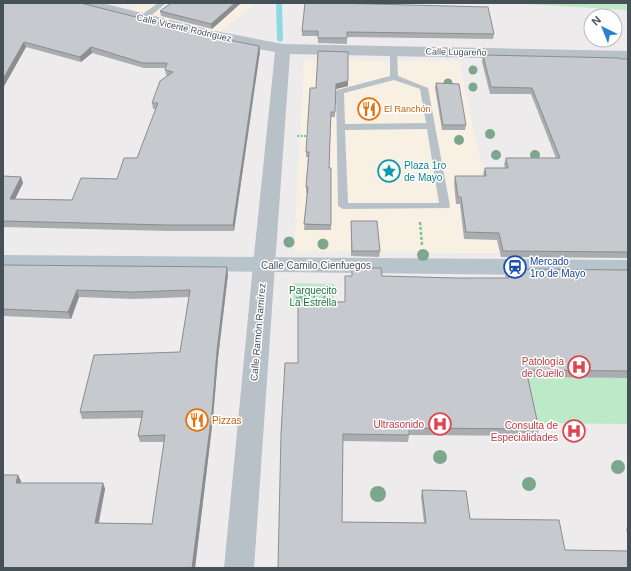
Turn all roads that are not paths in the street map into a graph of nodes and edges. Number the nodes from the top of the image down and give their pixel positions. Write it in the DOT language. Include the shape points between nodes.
graph roads {
  1 [pos="85,3"];
  2 [pos="162,3"];
  3 [pos="144,18"];
  4 [pos="283,49"];
  5 [pos="393,50"];
  6 [pos="628,56"];
  7 [pos="394,77"];
  8 [pos="431,126"];
  9 [pos="341,127"];
  10 [pos="3,262"];
  11 [pos="264,265"];
  12 [pos="628,268"];
  13 [pos="239,568"];
  1 -- 3 [label="street, Calle Vicente Rodríguez"];
  2 -- 3 [label="lane"];
  3 -- 4 [label="street, Calle Vicente Rodríguez" via="215,36"];
  4 -- 5 [label="street, Calle Lugareño"];
  4 -- 11 [label="street, Calle Ramón Ramírez"];
  5 -- 6 [label="street, Calle Lugareño"];
  5 -- 7 [label="lane"];
  7 -- 8 [label="lane" via="424,88"];
  7 -- 9 [label="lane" via="340,92"];
  8 -- 9 [label="lane"];
  8 -- 9 [label="lane" via="445,206 343,206"];
  10 -- 11 [label="main road, Calle Camilo Cienfuegos"];
  11 -- 12 [label="main road, Calle Camilo Cienfuegos"];
  11 -- 13 [label="street, Calle Ramón Ramírez"];
}
